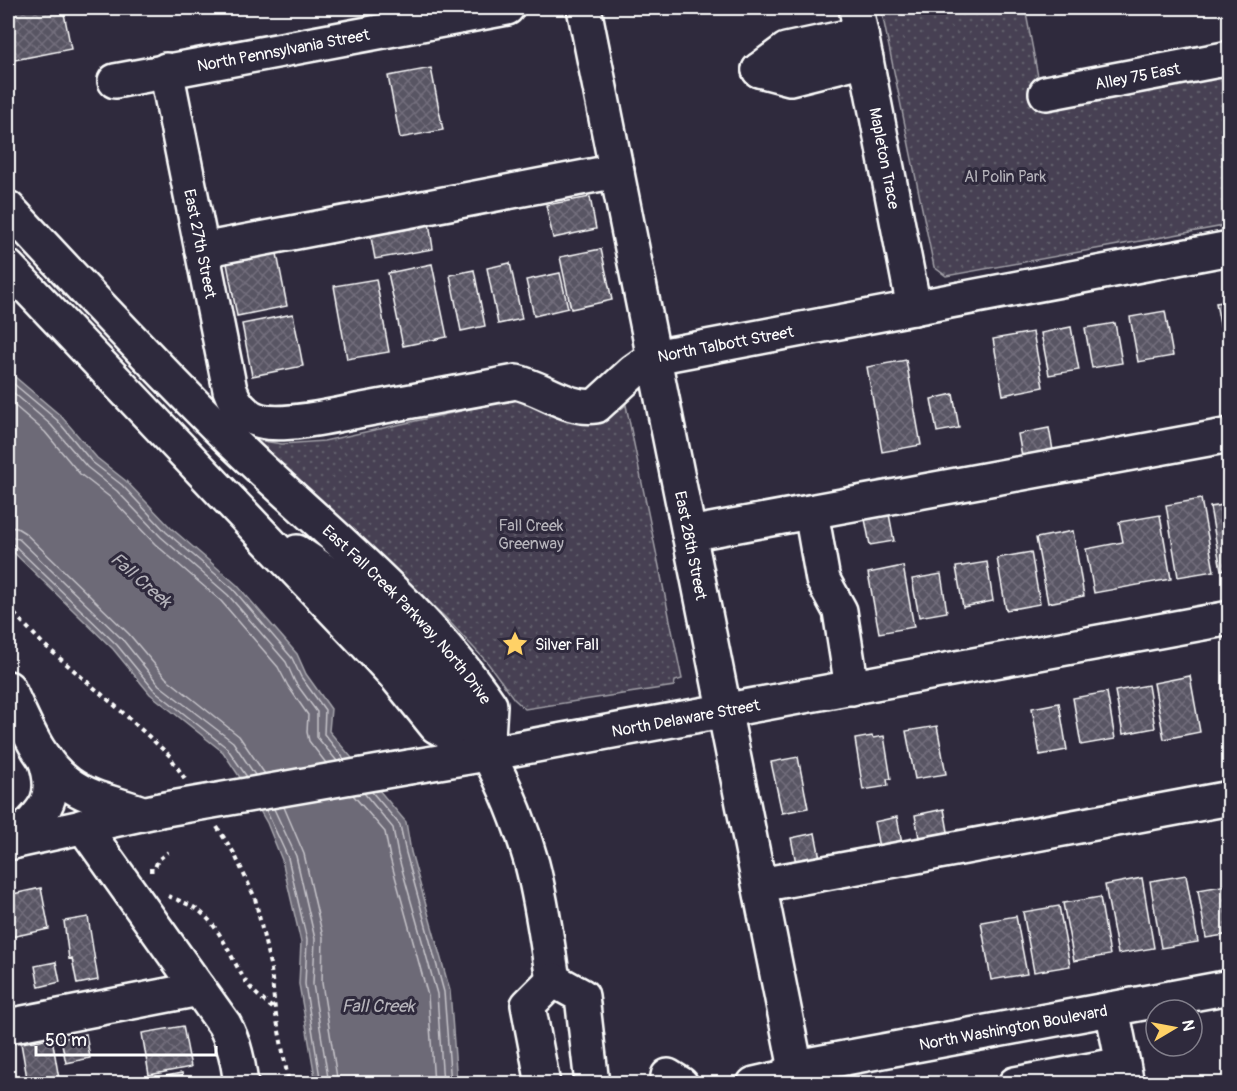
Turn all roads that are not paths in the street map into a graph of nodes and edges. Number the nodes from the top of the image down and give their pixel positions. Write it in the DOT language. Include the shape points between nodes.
graph roads {
  1 [pos="507,8"];
  2 [pos="584,8"];
  3 [pos="861,34"];
  4 [pos="1230,58"];
  5 [pos="166,70"];
  6 [pos="115,81"];
  7 [pos="1046,93"];
  8 [pos="617,171"];
  9 [pos="8,208"];
  10 [pos="1230,248"];
  11 [pos="202,250"];
  12 [pos="8,267"];
  13 [pos="914,308"];
  14 [pos="654,357"];
  15 [pos="244,412"];
  16 [pos="1230,435"];
  17 [pos="811,512"];
  18 [pos="689,534"];
  19 [pos="1230,618"];
  20 [pos="8,688"];
  21 [pos="852,688"];
  22 [pos="724,712"];
  23 [pos="487,754"];
  24 [pos="45,759"];
  25 [pos="1230,798"];
  26 [pos="151,812"];
  27 [pos="83,826"];
  28 [pos="10,842"];
  29 [pos="760,885"];
  30 [pos="554,980"];
  31 [pos="1230,987"];
  32 [pos="199,989"];
  33 [pos="1112,1009"];
  34 [pos="8,1026"];
  35 [pos="1125,1074"];
  36 [pos="798,1075"];
  37 [pos="241,1083"];
  38 [pos="543,1083"];
  39 [pos="592,1083"];
  40 [pos="754,1083"];
  41 [pos="1015,1083"];
  1 -- 5 [label="street, North Pennsylvania Street"];
  2 -- 8 [label="street, East 28th Street"];
  3 -- 13 [label="street, Mapleton Trace"];
  4 -- 7 [label="street, Alley 75 East"];
  5 -- 6 [label="street, North Pennsylvania Street"];
  5 -- 11 [label="street, East 27th Street"];
  8 -- 11 [label="street"];
  8 -- 14 [label="street, East 28th Street"];
  9 -- 23 [label="street, East Fall Creek Parkway, North Drive" via="224,433 416,613 450,651 490,705"];
  10 -- 13 [label="street, North Talbott Street"];
  11 -- 15 [label="street, East 27th Street" via="230,390"];
  12 -- 23 [label="street" via="394,674 436,726"];
  13 -- 14 [label="street, North Talbott Street"];
  14 -- 15 [label="street, North Talbott Street" via="596,406 574,406 516,382 273,423"];
  14 -- 18 [label="street, East 28th Street"];
  16 -- 17 [label="street"];
  17 -- 18 [label="street"];
  17 -- 21 [label="street" via="824,580 840,611"];
  18 -- 22 [label="street, East 28th Street"];
  19 -- 21 [label="street, North Delaware Street"];
  20 -- 24 [label="street"];
  21 -- 22 [label="street, North Delaware Street"];
  22 -- 23 [label="street, North Delaware Street"];
  22 -- 29 [label="street, East 28th Street"];
  23 -- 26 [label="street, North Delaware Street, bridge"];
  23 -- 30 [label="street" via="511,803 532,864"];
  24 -- 26 [label="street, North Delaware Street" via="70,785 84,792"];
  24 -- 28 [label="street" via="52,784 50,794 41,813"];
  25 -- 29 [label="street"];
  26 -- 27 [label="street, North Delaware Street"];
  27 -- 28 [label="street, North Delaware Street"];
  27 -- 32 [label="street"];
  29 -- 36 [label="street, East 28th Street"];
  30 -- 38 [label="street" via="528,1005"];
  30 -- 39 [label="street" via="582,996"];
  31 -- 33 [label="street, North Washington Boulevard"];
  32 -- 34 [label="street"];
  32 -- 37 [label="street" via="232,1039"];
  33 -- 35 [label="street"];
  33 -- 36 [label="street, North Washington Boulevard"];
  35 -- 41 [label="street"];
  36 -- 40 [label="street, North Washington Boulevard"];
}
